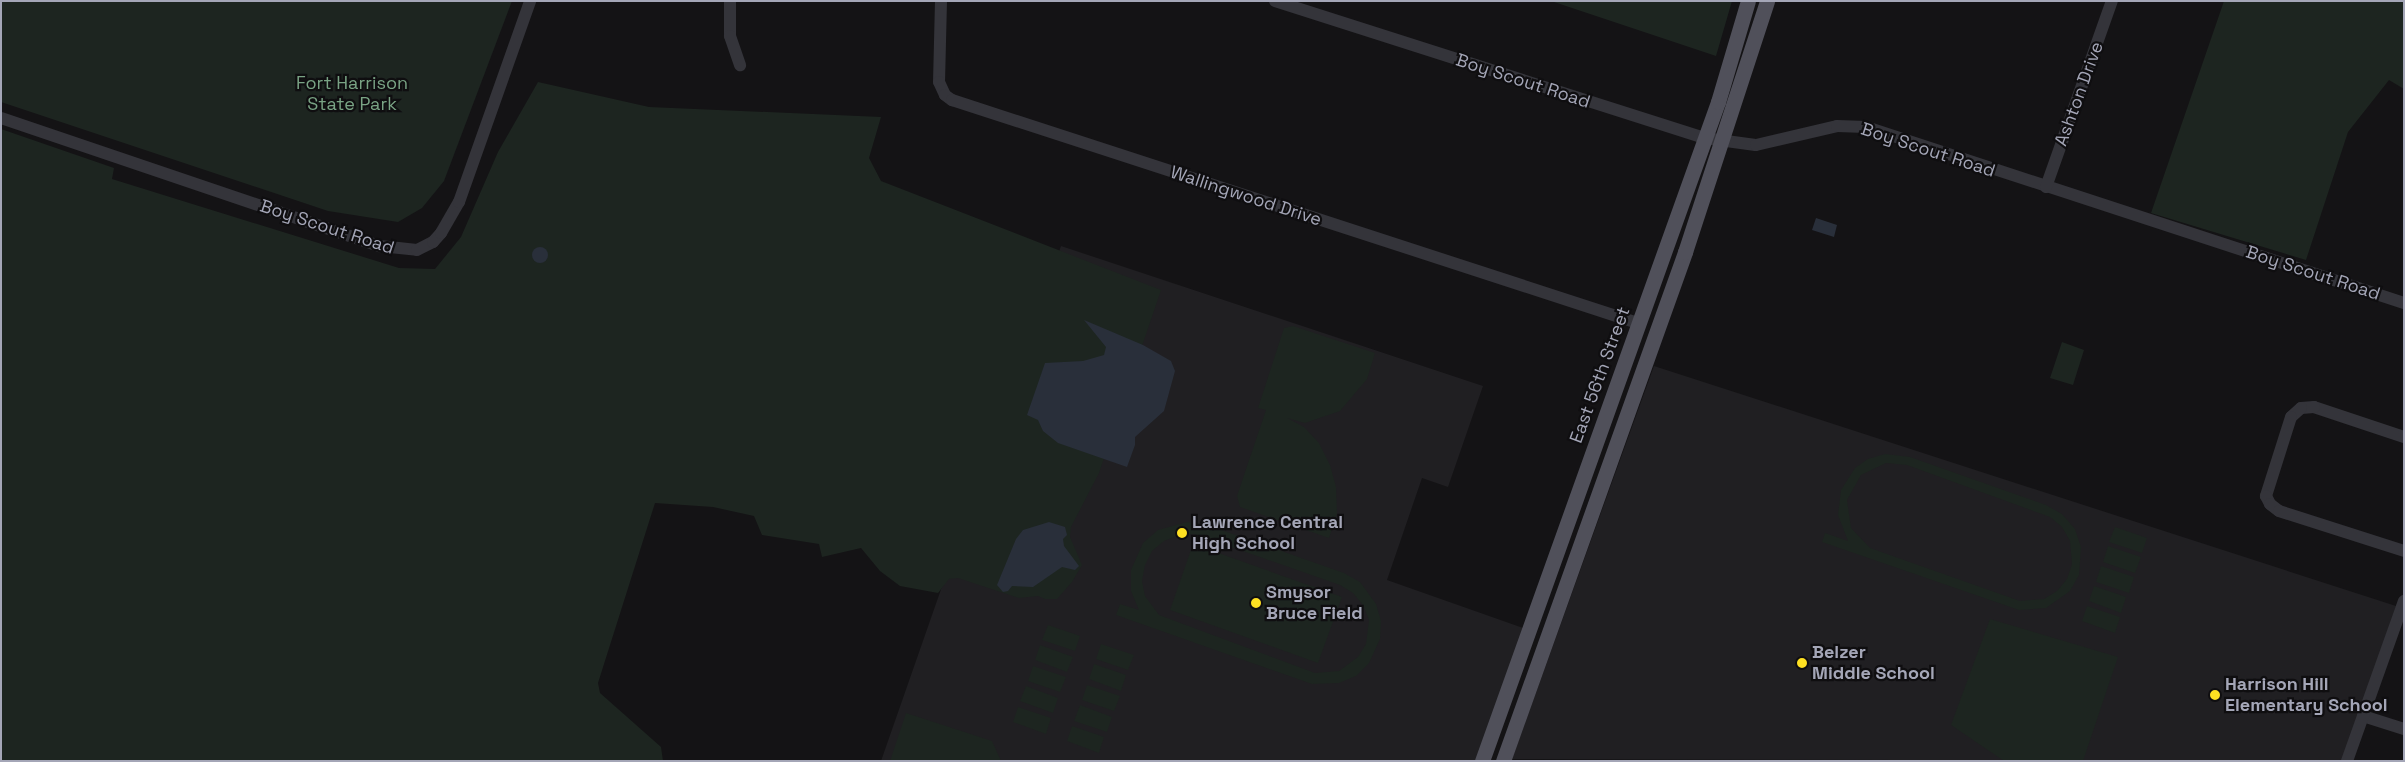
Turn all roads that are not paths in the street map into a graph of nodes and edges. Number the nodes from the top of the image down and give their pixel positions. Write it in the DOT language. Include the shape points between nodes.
graph roads {
  1 [pos="530,1"];
  2 [pos="730,1"];
  3 [pos="941,1"];
  4 [pos="1276,1"];
  5 [pos="1748,1"];
  6 [pos="1767,1"];
  7 [pos="2112,1"];
  8 [pos="740,64"];
  9 [pos="1,118"];
  10 [pos="1704,138"];
  11 [pos="1722,142"];
  12 [pos="2046,187"];
  13 [pos="2404,303"];
  14 [pos="1638,323"];
  15 [pos="2404,437"];
  16 [pos="1588,465"];
  17 [pos="1606,471"];
  18 [pos="2404,551"];
  19 [pos="2404,602"];
  20 [pos="2363,716"];
  21 [pos="2404,729"];
  22 [pos="1482,761"];
  23 [pos="1503,761"];
  24 [pos="2347,761"];
  1 -- 9 [label="street, Boy Scout Road" via="459,202 441,233 433,242 417,250 380,246"];
  2 -- 8 [label="street" via="730,36"];
  3 -- 14 [label="street, Wallingwood Drive" via="939,82 945,95 952,100"];
  4 -- 10 [label="street, Boy Scout Road"];
  5 -- 10 [label="main road, East 56th Street"];
  6 -- 11 [label="main road, East 56th Street"];
  7 -- 12 [label="street, Ashton Drive"];
  10 -- 11 [label="street, Boy Scout Road"];
  10 -- 14 [label="main road, East 56th Street"];
  11 -- 12 [label="street, Boy Scout Road" via="1768,144 1837,126 1862,126"];
  11 -- 17 [label="main road, East 56th Street"];
  12 -- 13 [label="street, Boy Scout Road"];
  14 -- 16 [label="main road, East 56th Street"];
  15 -- 18 [label="street" via="2316,408 2301,408 2291,417 2266,490 2268,500 2279,511"];
  16 -- 17 [label="street"];
  16 -- 22 [label="main road, East 56th Street"];
  17 -- 23 [label="main road, East 56th Street"];
  19 -- 20 [label="street"];
  20 -- 21 [label="street"];
  20 -- 24 [label="street"];
}
